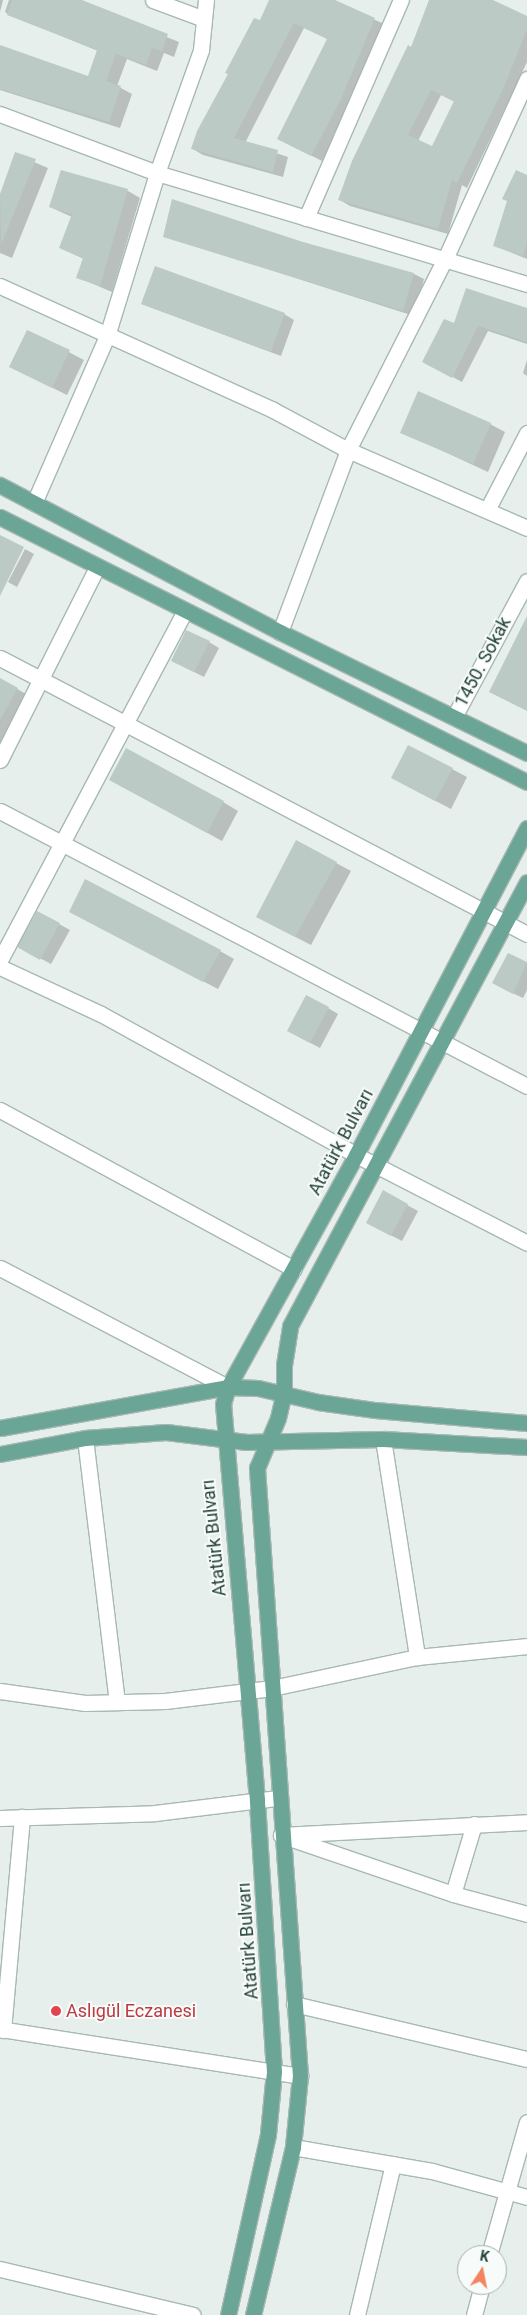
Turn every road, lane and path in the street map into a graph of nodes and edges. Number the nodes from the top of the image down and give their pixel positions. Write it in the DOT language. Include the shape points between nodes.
graph roads {
  1 [pos="153,0"];
  2 [pos="206,0"];
  3 [pos="399,1"];
  4 [pos="204,19"];
  5 [pos="527,79"];
  6 [pos="524,95"];
  7 [pos="0,114"];
  8 [pos="157,173"];
  9 [pos="306,218"];
  10 [pos="445,260"];
  11 [pos="527,284"];
  12 [pos="0,286"];
  13 [pos="107,336"];
  14 [pos="527,433"];
  15 [pos="348,450"];
  16 [pos="0,485"];
  17 [pos="34,503"];
  18 [pos="487,510"];
  19 [pos="0,518"];
  20 [pos="527,528"];
  21 [pos="97,567"];
  22 [pos="527,581"];
  23 [pos="185,611"];
  24 [pos="280,632"];
  25 [pos="0,658"];
  26 [pos="41,679"];
  27 [pos="454,717"];
  28 [pos="126,724"];
  29 [pos="527,752"];
  30 [pos="0,760"];
  31 [pos="527,782"];
  32 [pos="0,811"];
  33 [pos="527,828"];
  34 [pos="60,844"];
  35 [pos="527,882"];
  36 [pos="485,911"];
  37 [pos="506,923"];
  38 [pos="527,934"];
  39 [pos="0,960"];
  40 [pos="0,967"];
  41 [pos="420,1033"];
  42 [pos="442,1045"];
  43 [pos="527,1086"];
  44 [pos="0,1110"];
  45 [pos="356,1155"];
  46 [pos="378,1166"];
  47 [pos="527,1243"];
  48 [pos="0,1268"];
  49 [pos="294,1269"];
  50 [pos="228,1387"];
  51 [pos="284,1392"];
  52 [pos="527,1423"];
  53 [pos="0,1428"];
  54 [pos="86,1438"];
  55 [pos="223,1438"];
  56 [pos="268,1439"];
  57 [pos="383,1439"];
  58 [pos="527,1447"];
  59 [pos="0,1454"];
  60 [pos="527,1646"];
  61 [pos="417,1657"];
  62 [pos="272,1688"];
  63 [pos="0,1691"];
  64 [pos="248,1691"];
  65 [pos="117,1702"];
  66 [pos="278,1798"];
  67 [pos="257,1800"];
  68 [pos="22,1817"];
  69 [pos="0,1818"];
  70 [pos="527,1822"];
  71 [pos="474,1824"];
  72 [pos="282,1835"];
  73 [pos="453,1894"];
  74 [pos="527,1914"];
  75 [pos="294,2004"];
  76 [pos="2,2030"];
  77 [pos="527,2059"];
  78 [pos="274,2072"];
  79 [pos="300,2076"];
  80 [pos="527,2122"];
  81 [pos="293,2147"];
  82 [pos="393,2164"];
  83 [pos="506,2190"];
  84 [pos="527,2198"];
  85 [pos="492,2245"];
  86 [pos="0,2269"];
  87 [pos="479,2295"];
  88 [pos="193,2315"];
  89 [pos="228,2315"];
  90 [pos="253,2315"];
  91 [pos="356,2315"];
  92 [pos="474,2315"];
  1 -- 4 [label="street"];
  2 -- 4 [label="street"];
  3 -- 9 [label="street"];
  4 -- 8 [label="street" via="201,50"];
  5 -- 6 [label="street"];
  6 -- 10 [label="street"];
  7 -- 8 [label="street"];
  8 -- 9 [label="street"];
  8 -- 13 [label="street"];
  9 -- 10 [label="street"];
  10 -- 11 [label="street"];
  10 -- 15 [label="street"];
  12 -- 13 [label="street"];
  13 -- 15 [label="street" via="273,410"];
  13 -- 17 [label="street"];
  14 -- 18 [label="street"];
  15 -- 18 [label="street"];
  15 -- 24 [label="street"];
  16 -- 17 [label="main road"];
  17 -- 24 [label="main road"];
  18 -- 20 [label="street"];
  19 -- 21 [label="main road"];
  21 -- 23 [label="main road"];
  21 -- 26 [label="street"];
  22 -- 27 [label="street, 1450. Sokak"];
  23 -- 28 [label="street"];
  23 -- 31 [label="main road"];
  24 -- 27 [label="main road"];
  25 -- 26 [label="street"];
  26 -- 28 [label="street"];
  26 -- 30 [label="street"];
  27 -- 29 [label="main road"];
  28 -- 34 [label="street"];
  28 -- 36 [label="street"];
  32 -- 34 [label="street"];
  33 -- 36 [label="main road, Atatürk Bulvarı"];
  34 -- 39 [label="street"];
  34 -- 41 [label="street"];
  35 -- 37 [label="main road"];
  36 -- 37 [label="street"];
  36 -- 41 [label="main road, Atatürk Bulvarı"];
  37 -- 38 [label="street"];
  37 -- 42 [label="main road"];
  40 -- 45 [label="street" via="101,1014"];
  41 -- 42 [label="street"];
  41 -- 45 [label="main road, Atatürk Bulvarı"];
  42 -- 43 [label="street"];
  42 -- 46 [label="main road"];
  44 -- 49 [label="street"];
  45 -- 46 [label="street"];
  45 -- 49 [label="main road, Atatürk Bulvarı"];
  46 -- 47 [label="street"];
  46 -- 51 [label="main road" via="290,1326"];
  48 -- 50 [label="street"];
  49 -- 50 [label="main road, Atatürk Bulvarı"];
  50 -- 51 [label="main road"];
  50 -- 53 [label="main road"];
  50 -- 55 [label="main road, Atatürk Bulvarı" via="222,1404"];
  51 -- 52 [label="main road" via="318,1402 375,1410"];
  51 -- 56 [label="main road"];
  54 -- 55 [label="main road" via="166,1432"];
  54 -- 59 [label="main road"];
  54 -- 65 [label="street"];
  55 -- 56 [label="main road" via="246,1442"];
  55 -- 64 [label="main road, Atatürk Bulvarı"];
  56 -- 57 [label="main road"];
  56 -- 62 [label="main road" via="257,1468"];
  57 -- 58 [label="main road"];
  57 -- 61 [label="street"];
  60 -- 61 [label="street"];
  61 -- 62 [label="street"];
  62 -- 64 [label="street"];
  62 -- 66 [label="main road"];
  63 -- 65 [label="street" via="85,1702"];
  64 -- 65 [label="street" via="165,1701"];
  64 -- 67 [label="main road, Atatürk Bulvarı"];
  66 -- 67 [label="street"];
  66 -- 72 [label="main road"];
  67 -- 68 [label="street" via="155,1813"];
  67 -- 78 [label="main road, Atatürk Bulvarı"];
  68 -- 69 [label="street"];
  68 -- 76 [label="street"];
  70 -- 71 [label="street"];
  71 -- 72 [label="street"];
  71 -- 73 [label="street"];
  72 -- 73 [label="street"];
  72 -- 75 [label="main road"];
  73 -- 74 [label="street"];
  75 -- 77 [label="street"];
  75 -- 79 [label="main road"];
  76 -- 78 [label="street"];
  78 -- 79 [label="street"];
  78 -- 89 [label="main road, Atatürk Bulvarı" via="268,2134"];
  79 -- 81 [label="main road"];
  80 -- 83 [label="street"];
  81 -- 82 [label="street"];
  81 -- 90 [label="main road"];
  82 -- 83 [label="street"];
  82 -- 91 [label="street"];
  83 -- 84 [label="street"];
  83 -- 85 [label="street"];
  86 -- 88 [label="street"];
  87 -- 92 [label="street"];
}
